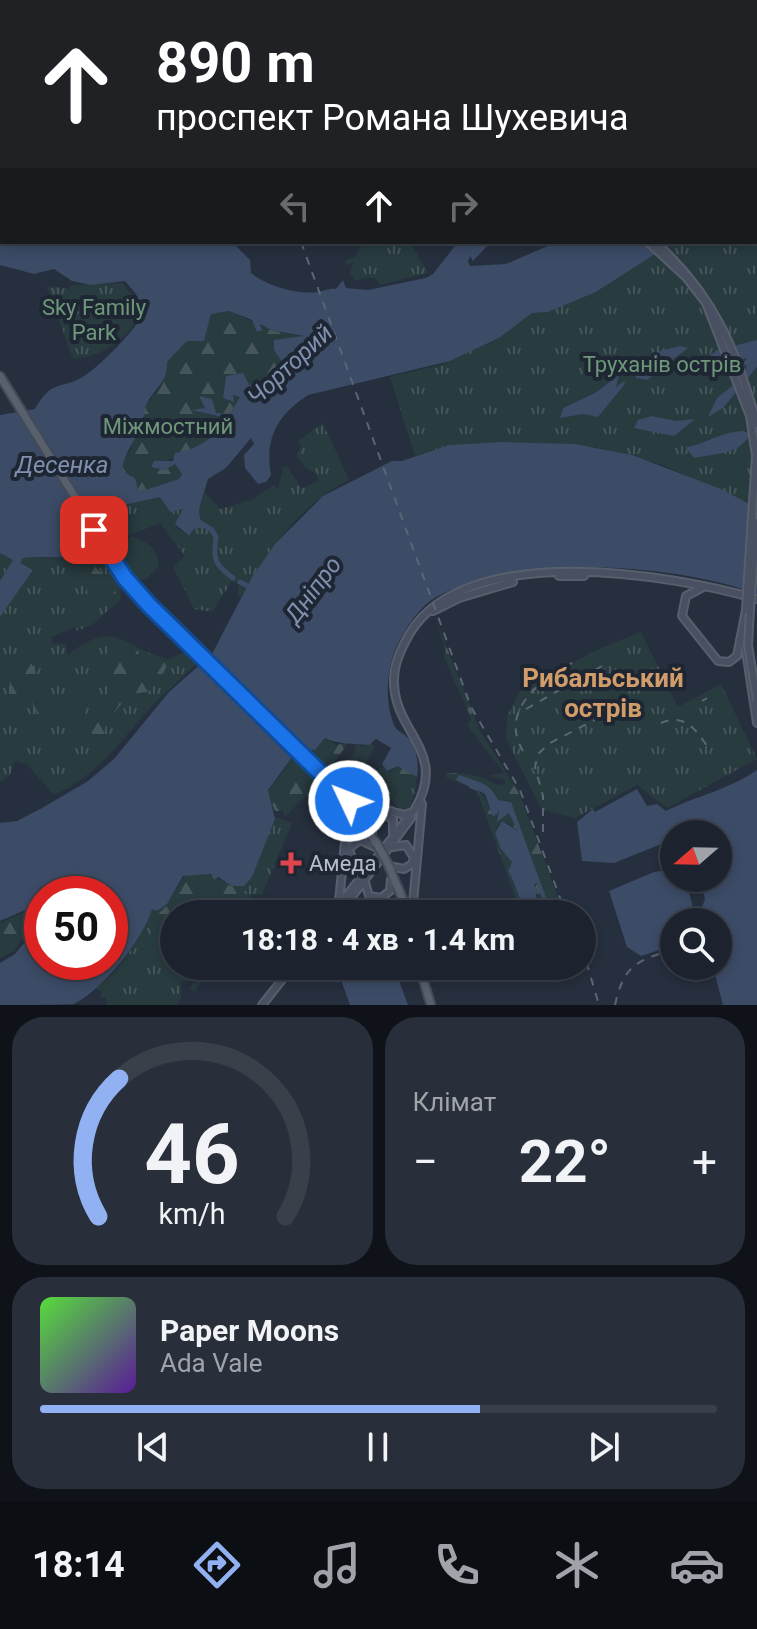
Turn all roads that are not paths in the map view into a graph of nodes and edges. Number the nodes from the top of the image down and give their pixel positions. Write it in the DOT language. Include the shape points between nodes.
graph roads {
  1 [pos="650,244"];
  2 [pos="657,244"];
  3 [pos="1,379"];
  4 [pos="757,424"];
  5 [pos="757,522"];
  6 [pos="703,587"];
  7 [pos="757,601"];
  8 [pos="746,610"];
  9 [pos="757,700"];
  10 [pos="757,723"];
  11 [pos="340,797"];
  12 [pos="422,804"];
  13 [pos="415,809"];
  14 [pos="372,835"];
  15 [pos="392,836"];
  16 [pos="376,846"];
  17 [pos="390,849"];
  18 [pos="387,864"];
  19 [pos="369,865"];
  20 [pos="391,879"];
  21 [pos="366,880"];
  22 [pos="338,900"];
  23 [pos="345,900"];
  24 [pos="348,900"];
  25 [pos="401,900"];
  26 [pos="402,900"];
  27 [pos="410,900"];
  28 [pos="284,980"];
  29 [pos="426,980"];
  30 [pos="264,1005"];
  31 [pos="433,1005"];
  1 -- 8 [label="main road, bridge" via="706,303 752,425 756,471"];
  2 -- 4 [label="main road" via="713,306"];
  3 -- 11 [label="main road" via="125,578"];
  5 -- 9 [label="main road, bridge" via="748,645"];
  6 -- 7 [label="main road"];
  6 -- 8 [label="main road" via="686,596 681,612 715,660 735,659"];
  6 -- 12 [label="main road" via="551,576 486,588 435,610 407,645 397,676 402,707 429,757"];
  7 -- 13 [label="main road" via="668,577 570,572 502,580 437,603 416,624 395,668 397,705 417,736 426,763"];
  8 -- 10 [label="main road, bridge" via="745,652"];
  11 -- 13 [label="main road" via="404,815"];
  11 -- 14 [label="main road"];
  11 -- 16 [label="main road"];
  11 -- 22 [label="main road" via="347,822"];
  12 -- 17 [label="main road"];
  12 -- 27 [label="main road"];
  13 -- 15 [label="main road"];
  14 -- 15 [label="main road" via="372,819 384,813 394,822"];
  14 -- 16 [label="main road"];
  15 -- 19 [label="main road"];
  16 -- 18 [label="main road, bridge"];
  16 -- 19 [label="main road" via="360,840 349,848 353,864"];
  17 -- 18 [label="main road" via="403,844 414,858 404,869"];
  17 -- 21 [label="main road"];
  18 -- 20 [label="main road"];
  18 -- 26 [label="main road"];
  19 -- 23 [label="main road"];
  20 -- 21 [label="main road" via="388,894 377,899 367,893"];
  20 -- 25 [label="main road"];
  21 -- 24 [label="main road"];
  28 -- 30 [label="main road"];
  29 -- 31 [label="main road"];
}
